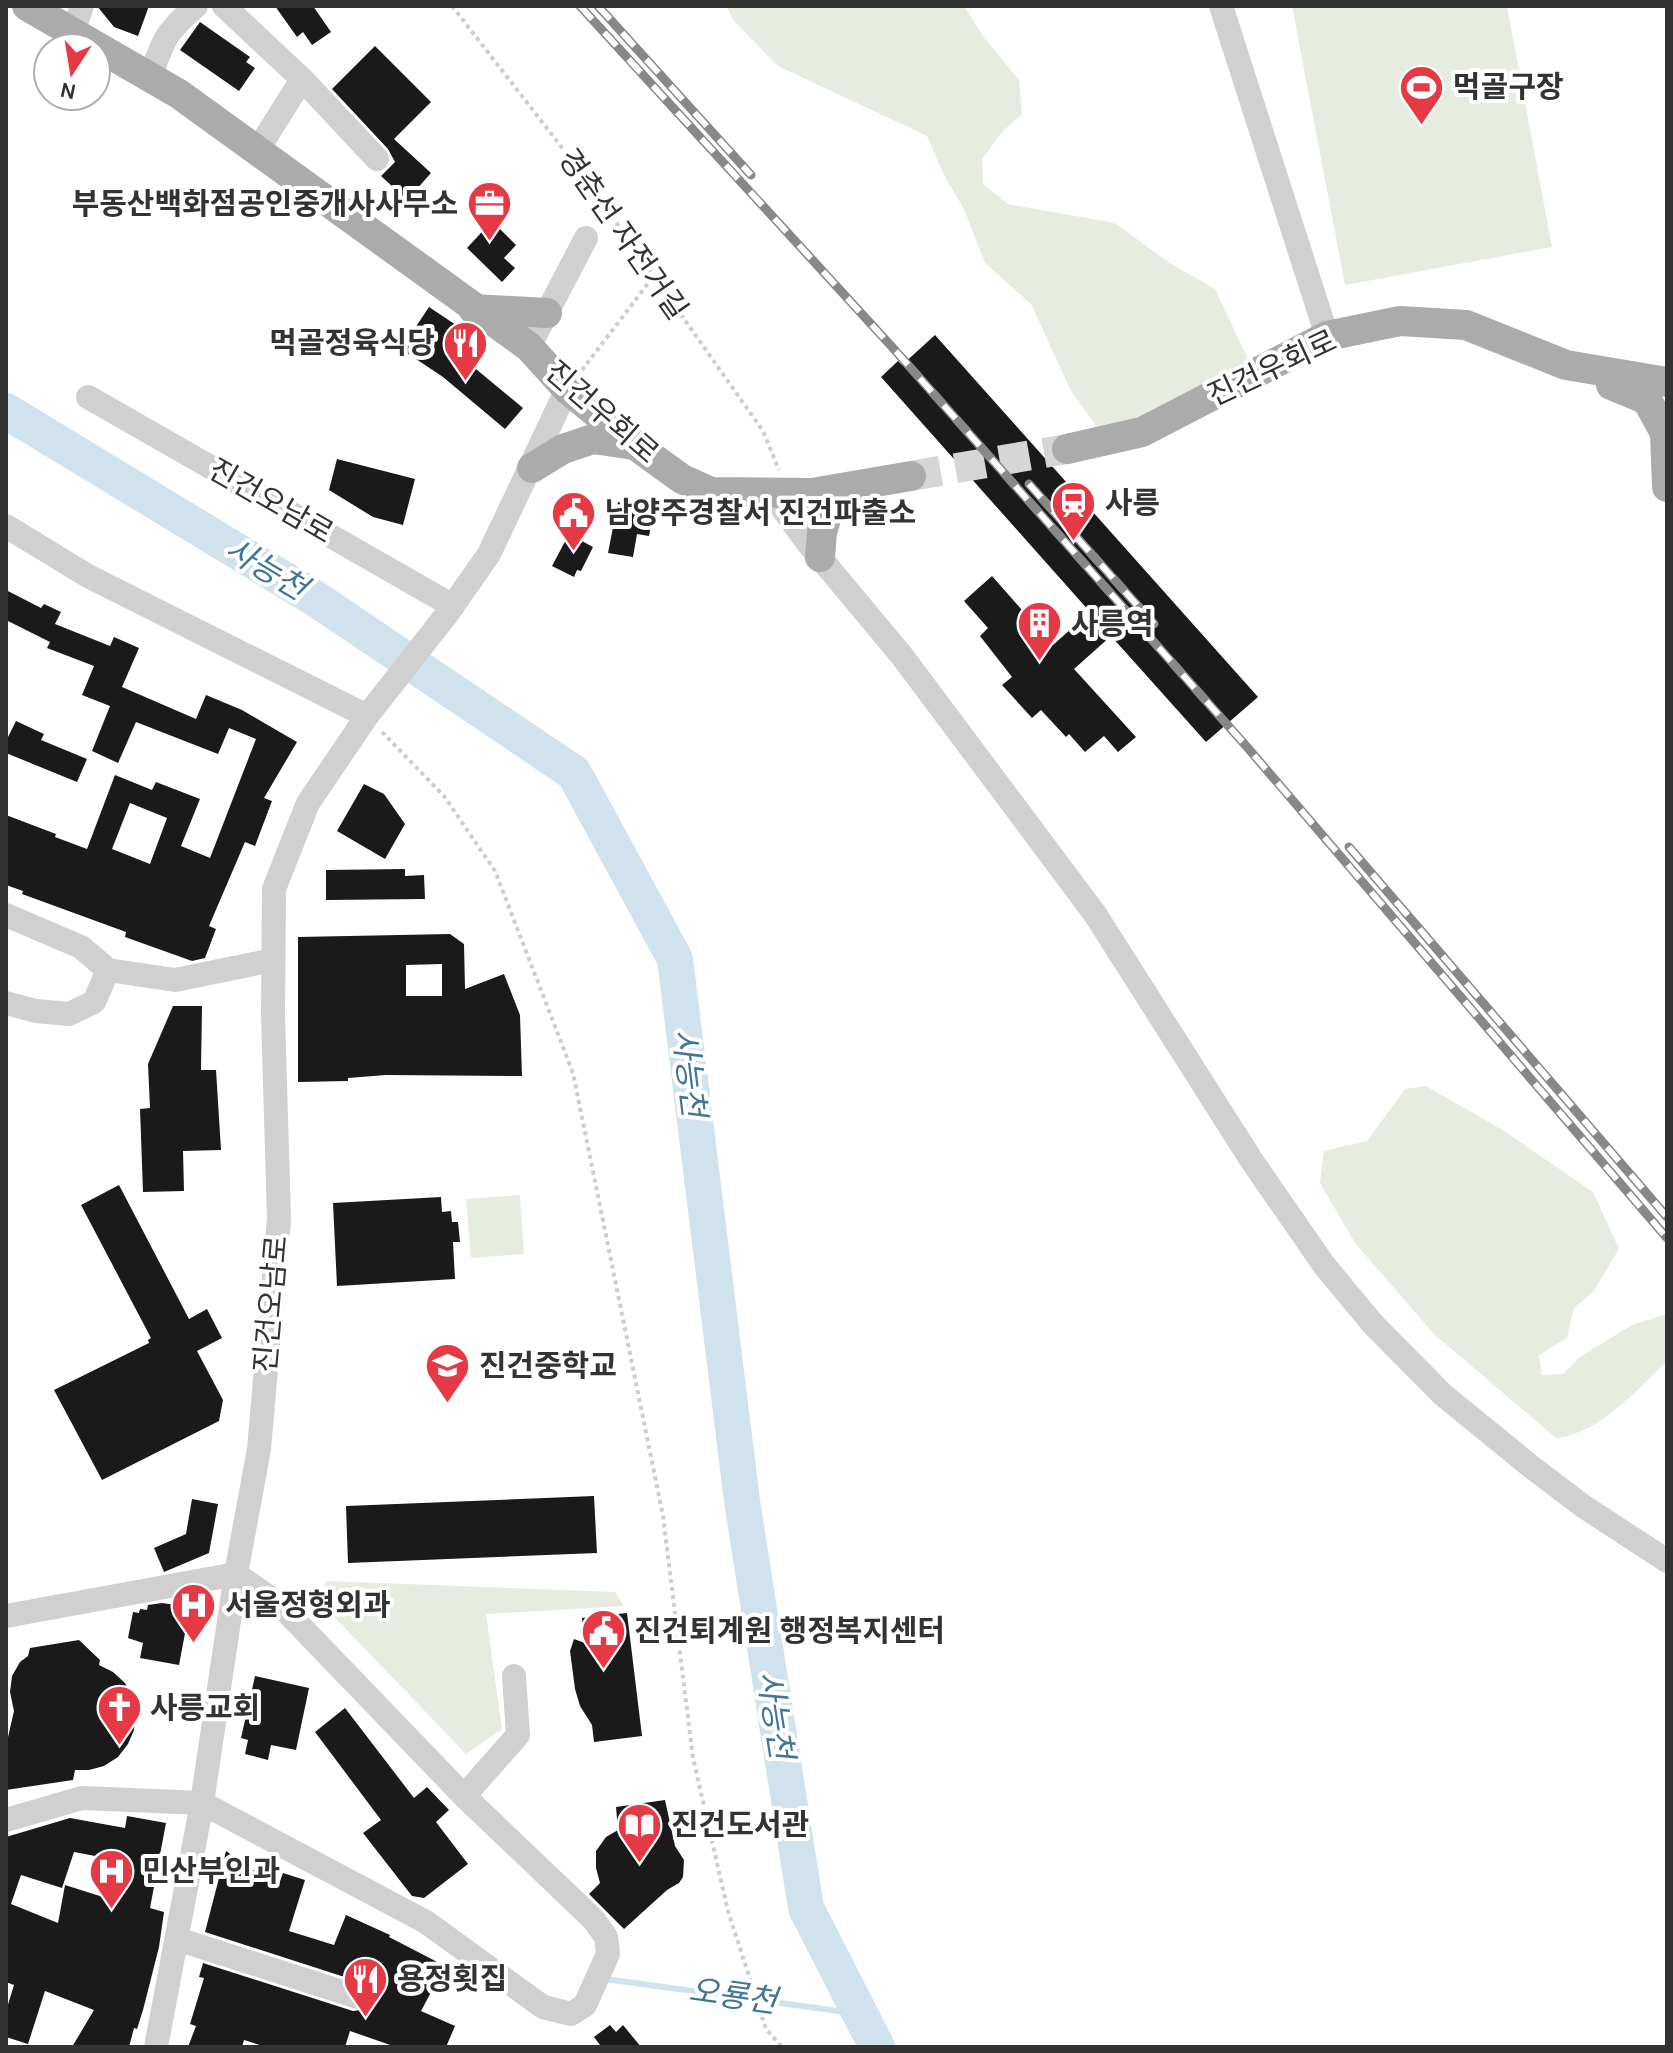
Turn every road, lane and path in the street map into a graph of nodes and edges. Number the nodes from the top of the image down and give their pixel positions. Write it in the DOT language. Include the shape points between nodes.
graph roads {
  1 [pos="27,6"];
  2 [pos="196,6"];
  3 [pos="224,6"];
  4 [pos="452,6"];
  5 [pos="1221,6"];
  6 [pos="77,19"];
  7 [pos="150,77"];
  8 [pos="302,79"];
  9 [pos="257,151"];
  10 [pos="377,159"];
  11 [pos="586,238"];
  12 [pos="653,277"];
  13 [pos="473,309"];
  14 [pos="547,313"];
  15 [pos="1327,336"];
  16 [pos="529,347"];
  17 [pos="1566,365"];
  18 [pos="1667,382"];
  19 [pos="567,389"];
  20 [pos="88,397"];
  21 [pos="635,445"];
  22 [pos="1067,449"];
  23 [pos="532,468"];
  24 [pos="911,476"];
  25 [pos="776,483"];
  26 [pos="1667,487"];
  27 [pos="835,490"];
  28 [pos="6,526"];
  29 [pos="820,557"];
  30 [pos="450,610"];
  31 [pos="372,709"];
  32 [pos="6,915"];
  33 [pos="273,960"];
  34 [pos="108,970"];
  35 [pos="6,1003"];
  36 [pos="1667,1561"];
  37 [pos="236,1574"];
  38 [pos="6,1616"];
  39 [pos="514,1676"];
  40 [pos="464,1796"];
  41 [pos="202,1803"];
  42 [pos="6,1820"];
  43 [pos="177,1939"];
  44 [pos="358,1997"];
  45 [pos="156,2047"];
  46 [pos="782,2047"];
  1 -- 6 [label="main road, 진건우회로"];
  2 -- 7 [label="street" via="165,38"];
  3 -- 8 [label="street"];
  4 -- 12 [label="path, 경춘선 자전거길" via="577,167"];
  5 -- 15 [label="street"];
  6 -- 7 [label="main road, 진건우회로"];
  7 -- 9 [label="main road, 진건우회로"];
  8 -- 9 [label="street"];
  8 -- 10 [label="street"];
  9 -- 13 [label="main road, 진건우회로"];
  11 -- 14 [label="street, 진건우회로"];
  12 -- 19 [label="path"];
  12 -- 25 [label="path, 경춘선 자전거길" via="763,431"];
  13 -- 14 [label="main road"];
  13 -- 16 [label="main road, 진건우회로"];
  14 -- 16 [label="street, 진건우회로"];
  15 -- 17 [label="main road, 진건우회로" via="1400,321 1466,325"];
  15 -- 22 [label="main road, 진건우회로" via="1142,432"];
  16 -- 19 [label="main road, 진건우회로"];
  17 -- 18 [label="main road, 진건우회로"];
  17 -- 26 [label="main road" via="1647,400 1665,433"];
  19 -- 21 [label="main road, 진건우회로"];
  19 -- 23 [label="street, 진건오남로"];
  20 -- 30 [label="street, 진건오남로"];
  21 -- 23 [label="main road" via="593,439"];
  21 -- 25 [label="main road, 진건우회로" via="682,479 711,492"];
  23 -- 30 [label="street, 진건오남로" via="489,554"];
  24 -- 27 [label="main road, 진건우회로"];
  25 -- 27 [label="main road, 진건우회로"];
  25 -- 29 [label="street"];
  27 -- 29 [label="main road"];
  28 -- 31 [label="street" via="88,576"];
  29 -- 36 [label="street" via="902,656 1095,914 1252,1161 1324,1265 1372,1323 1442,1394 1529,1465"];
  30 -- 31 [label="street, 진건오남로"];
  31 -- 33 [label="street, 진건오남로" via="308,803 274,889"];
  31 -- 46 [label="path" via="444,796 495,871 573,1073 663,1516 693,1758 728,1911 766,2029"];
  32 -- 34 [label="street" via="81,947"];
  33 -- 34 [label="street" via="175,980"];
  33 -- 37 [label="street, 진건오남로" via="279,1219 259,1449"];
  34 -- 35 [label="street" via="94,1002 69,1014"];
  37 -- 38 [label="street"];
  37 -- 40 [label="street" via="280,1605"];
  37 -- 41 [label="street, 진건오남로"];
  39 -- 40 [label="street" via="518,1735"];
  40 -- 41 [label="street" via="606,1937 608,1954 590,1996 571,2014 543,2007 426,1922"];
  41 -- 42 [label="street" via="82,1798"];
  41 -- 43 [label="street, 진건오남로"];
  43 -- 44 [label="street"];
  43 -- 45 [label="street, 진건오남로"];
}
